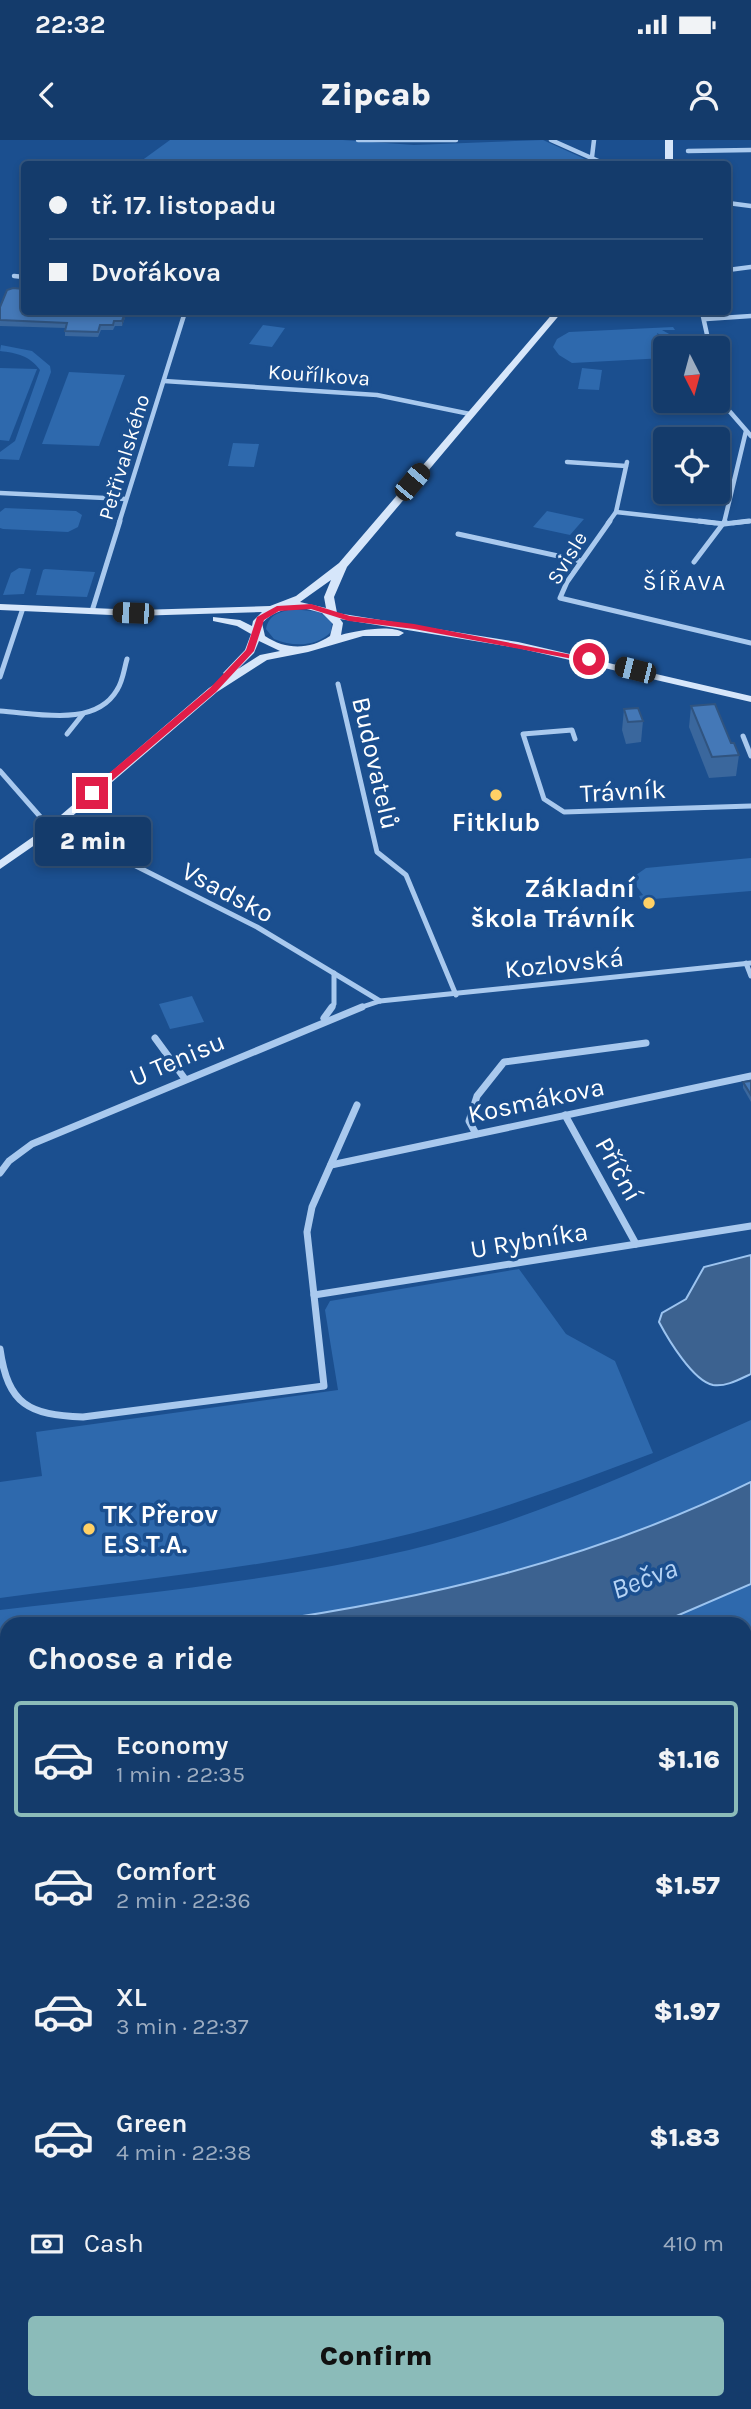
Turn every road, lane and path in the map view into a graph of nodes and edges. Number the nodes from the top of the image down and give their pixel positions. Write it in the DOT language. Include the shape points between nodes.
graph roads {
  1 [pos="358,140"];
  2 [pos="456,140"];
  3 [pos="551,140"];
  4 [pos="594,140"];
  5 [pos="669,140"];
  6 [pos="751,150"];
  7 [pos="688,151"];
  8 [pos="592,157"];
  9 [pos="599,161"];
  10 [pos="669,161"];
  11 [pos="731,203"];
  12 [pos="751,206"];
  13 [pos="751,267"];
  14 [pos="731,270"];
  15 [pos="14,276"];
  16 [pos="21,277"];
  17 [pos="184,315"];
  18 [pos="555,315"];
  19 [pos="704,315"];
  20 [pos="751,316"];
  21 [pos="706,319"];
  22 [pos="708,336"];
  23 [pos="164,382"];
  24 [pos="730,412"];
  25 [pos="470,414"];
  26 [pos="746,431"];
  27 [pos="751,436"];
  28 [pos="567,463"];
  29 [pos="0,493"];
  30 [pos="126,499"];
  31 [pos="616,512"];
  32 [pos="751,521"];
  33 [pos="724,524"];
  34 [pos="458,534"];
  35 [pos="581,561"];
  36 [pos="694,562"];
  37 [pos="342,565"];
  38 [pos="285,606"];
  39 [pos="0,607"];
  40 [pos="23,608"];
  41 [pos="92,611"];
  42 [pos="133,613"];
  43 [pos="332,615"];
  44 [pos="257,633"];
  45 [pos="471,637"];
  46 [pos="330,641"];
  47 [pos="751,643"];
  48 [pos="302,650"];
  49 [pos="127,659"];
  50 [pos="0,677"];
  51 [pos="338,684"];
  52 [pos="213,690"];
  53 [pos="751,699"];
  54 [pos="0,711"];
  55 [pos="83,714"];
  56 [pos="67,734"];
  57 [pos="743,736"];
  58 [pos="575,739"];
  59 [pos="751,756"];
  60 [pos="0,771"];
  61 [pos="751,806"];
  62 [pos="51,829"];
  63 [pos="0,864"];
  64 [pos="748,963"];
  65 [pos="334,974"];
  66 [pos="751,976"];
  67 [pos="456,995"];
  68 [pos="380,1001"];
  69 [pos="321,1021"];
  70 [pos="155,1038"];
  71 [pos="646,1043"];
  72 [pos="751,1076"];
  73 [pos="185,1079"];
  74 [pos="357,1105"];
  75 [pos="565,1115"];
  76 [pos="476,1134"];
  77 [pos="331,1165"];
  78 [pos="0,1173"];
  79 [pos="751,1226"];
  80 [pos="636,1244"];
  81 [pos="314,1295"];
  82 [pos="0,1349"];
  1 -- 2 [label="street"];
  3 -- 8 [label="street"];
  4 -- 8 [label="street"];
  5 -- 10 [label="main road"];
  6 -- 7 [label="street"];
  8 -- 9 [label="street"];
  11 -- 12 [label="street"];
  13 -- 14 [label="street"];
  15 -- 16 [label="street"];
  17 -- 23 [label="street, Petřivalského"];
  18 -- 25 [label="main road"];
  19 -- 21 [label="street"];
  20 -- 21 [label="street"];
  21 -- 22 [label="street"];
  23 -- 25 [label="street, Kouřílkova" via="377,395"];
  23 -- 30 [label="street, Petřivalského"];
  24 -- 26 [label="street"];
  25 -- 37 [label="main road"];
  26 -- 27 [label="street"];
  26 -- 33 [label="street"];
  28 -- 31 [label="street, Svisle" via="627,464"];
  29 -- 30 [label="street"];
  30 -- 41 [label="street, Petřivalského"];
  31 -- 33 [label="street, Svisle"];
  31 -- 35 [label="street, Svisle"];
  32 -- 33 [label="street"];
  33 -- 36 [label="street"];
  34 -- 35 [label="street"];
  35 -- 47 [label="street, Svisle" via="559,598"];
  37 -- 38 [label="main road" via="313,591"];
  37 -- 43 [label="main road" via="329,597"];
  38 -- 42 [label="main road"];
  38 -- 43 [label="main road" via="311,606"];
  38 -- 44 [label="main road" via="264,615"];
  39 -- 40 [label="main road"];
  40 -- 41 [label="main road"];
  40 -- 50 [label="street"];
  41 -- 42 [label="main road"];
  42 -- 44 [label="main road" via="229,620"];
  43 -- 45 [label="main road"];
  43 -- 46 [label="main road" via="339,628"];
  44 -- 48 [label="main road" via="271,645"];
  44 -- 52 [label="main road" via="250,651"];
  45 -- 46 [label="main road" via="374,633"];
  45 -- 53 [label="main road" via="612,664"];
  46 -- 48 [label="main road"];
  48 -- 52 [label="main road" via="264,657"];
  49 -- 55 [label="street" via="118,690"];
  51 -- 67 [label="street, Budovatelů" via="377,852 406,875"];
  52 -- 62 [label="main road"];
  54 -- 55 [label="street"];
  55 -- 56 [label="street"];
  57 -- 59 [label="street"];
  58 -- 61 [label="street, Trávník" via="572,730 523,734 544,799 555,809 578,814"];
  60 -- 62 [label="street"];
  62 -- 63 [label="main road"];
  62 -- 65 [label="street, Vsadsko" via="233,915"];
  64 -- 66 [label="street"];
  64 -- 67 [label="street, Kozlovská"];
  65 -- 68 [label="street, Vsadsko"];
  65 -- 69 [label="street" via="334,1004"];
  67 -- 68 [label="street, Kozlovská"];
  68 -- 69 [label="street, U Tenisu"];
  69 -- 73 [label="street, U Tenisu"];
  70 -- 73 [label="street"];
  71 -- 76 [label="street" via="504,1062 477,1096 470,1115"];
  72 -- 75 [label="street, Kosmákova"];
  73 -- 78 [label="street, U Tenisu" via="32,1144"];
  74 -- 77 [label="street"];
  75 -- 76 [label="street, Kosmákova"];
  75 -- 80 [label="street, Příční"];
  76 -- 77 [label="street, Kosmákova"];
  77 -- 81 [label="street" via="312,1207 307,1232"];
  79 -- 80 [label="street, U Rybníka"];
  80 -- 81 [label="street, U Rybníka"];
  81 -- 82 [label="street" via="324,1387 83,1417 46,1416 25,1408 11,1393"];
}
